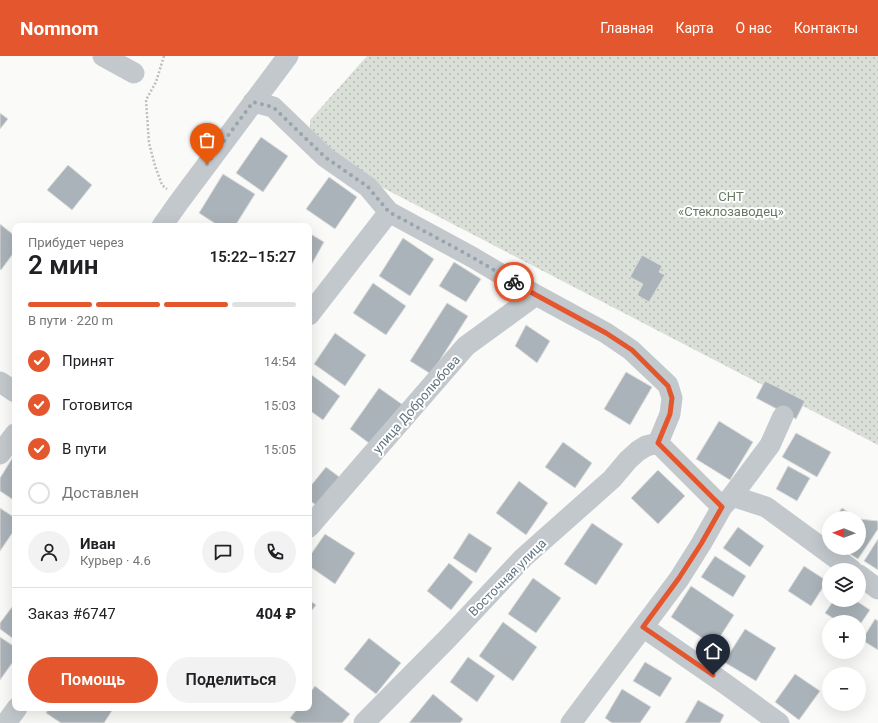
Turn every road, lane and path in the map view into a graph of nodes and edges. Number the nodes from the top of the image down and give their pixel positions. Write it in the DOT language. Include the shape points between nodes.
graph roads {
  1 [pos="103,56"];
  2 [pos="164,56"];
  3 [pos="288,56"];
  4 [pos="134,73"];
  5 [pos="253,102"];
  6 [pos="179,202"];
  7 [pos="389,212"];
  8 [pos="164,223"];
  9 [pos="536,295"];
  10 [pos="312,311"];
  11 [pos="0,382"];
  12 [pos="12,390"];
  13 [pos="783,416"];
  14 [pos="12,438"];
  15 [pos="658,443"];
  16 [pos="0,454"];
  17 [pos="727,501"];
  18 [pos="312,524"];
  19 [pos="842,563"];
  20 [pos="866,580"];
  21 [pos="878,589"];
  22 [pos="643,627"];
  23 [pos="15,711"];
  24 [pos="6,723"];
  25 [pos="364,723"];
  26 [pos="571,723"];
  27 [pos="779,723"];
  1 -- 4 [label="street"];
  2 -- 6 [label="path" via="156,82 146,100 149,142 154,166 162,185"];
  3 -- 5 [label="street"];
  5 -- 6 [label="street"];
  5 -- 7 [label="street" via="273,107 325,157 368,187"];
  6 -- 8 [label="street"];
  7 -- 9 [label="street"];
  7 -- 10 [label="street"];
  9 -- 15 [label="street" via="632,350 668,386 672,398 670,414"];
  9 -- 18 [label="street, улица Добролюбова" via="466,346"];
  11 -- 12 [label="street"];
  13 -- 17 [label="street" via="770,445"];
  14 -- 16 [label="street"];
  15 -- 17 [label="street"];
  15 -- 25 [label="street, Восточная улица" via="638,451 606,484 522,558"];
  17 -- 19 [label="street" via="766,507"];
  17 -- 22 [label="street" via="679,578"];
  20 -- 21 [label="street"];
  22 -- 26 [label="street"];
  22 -- 27 [label="street"];
  23 -- 24 [label="street"];
}
